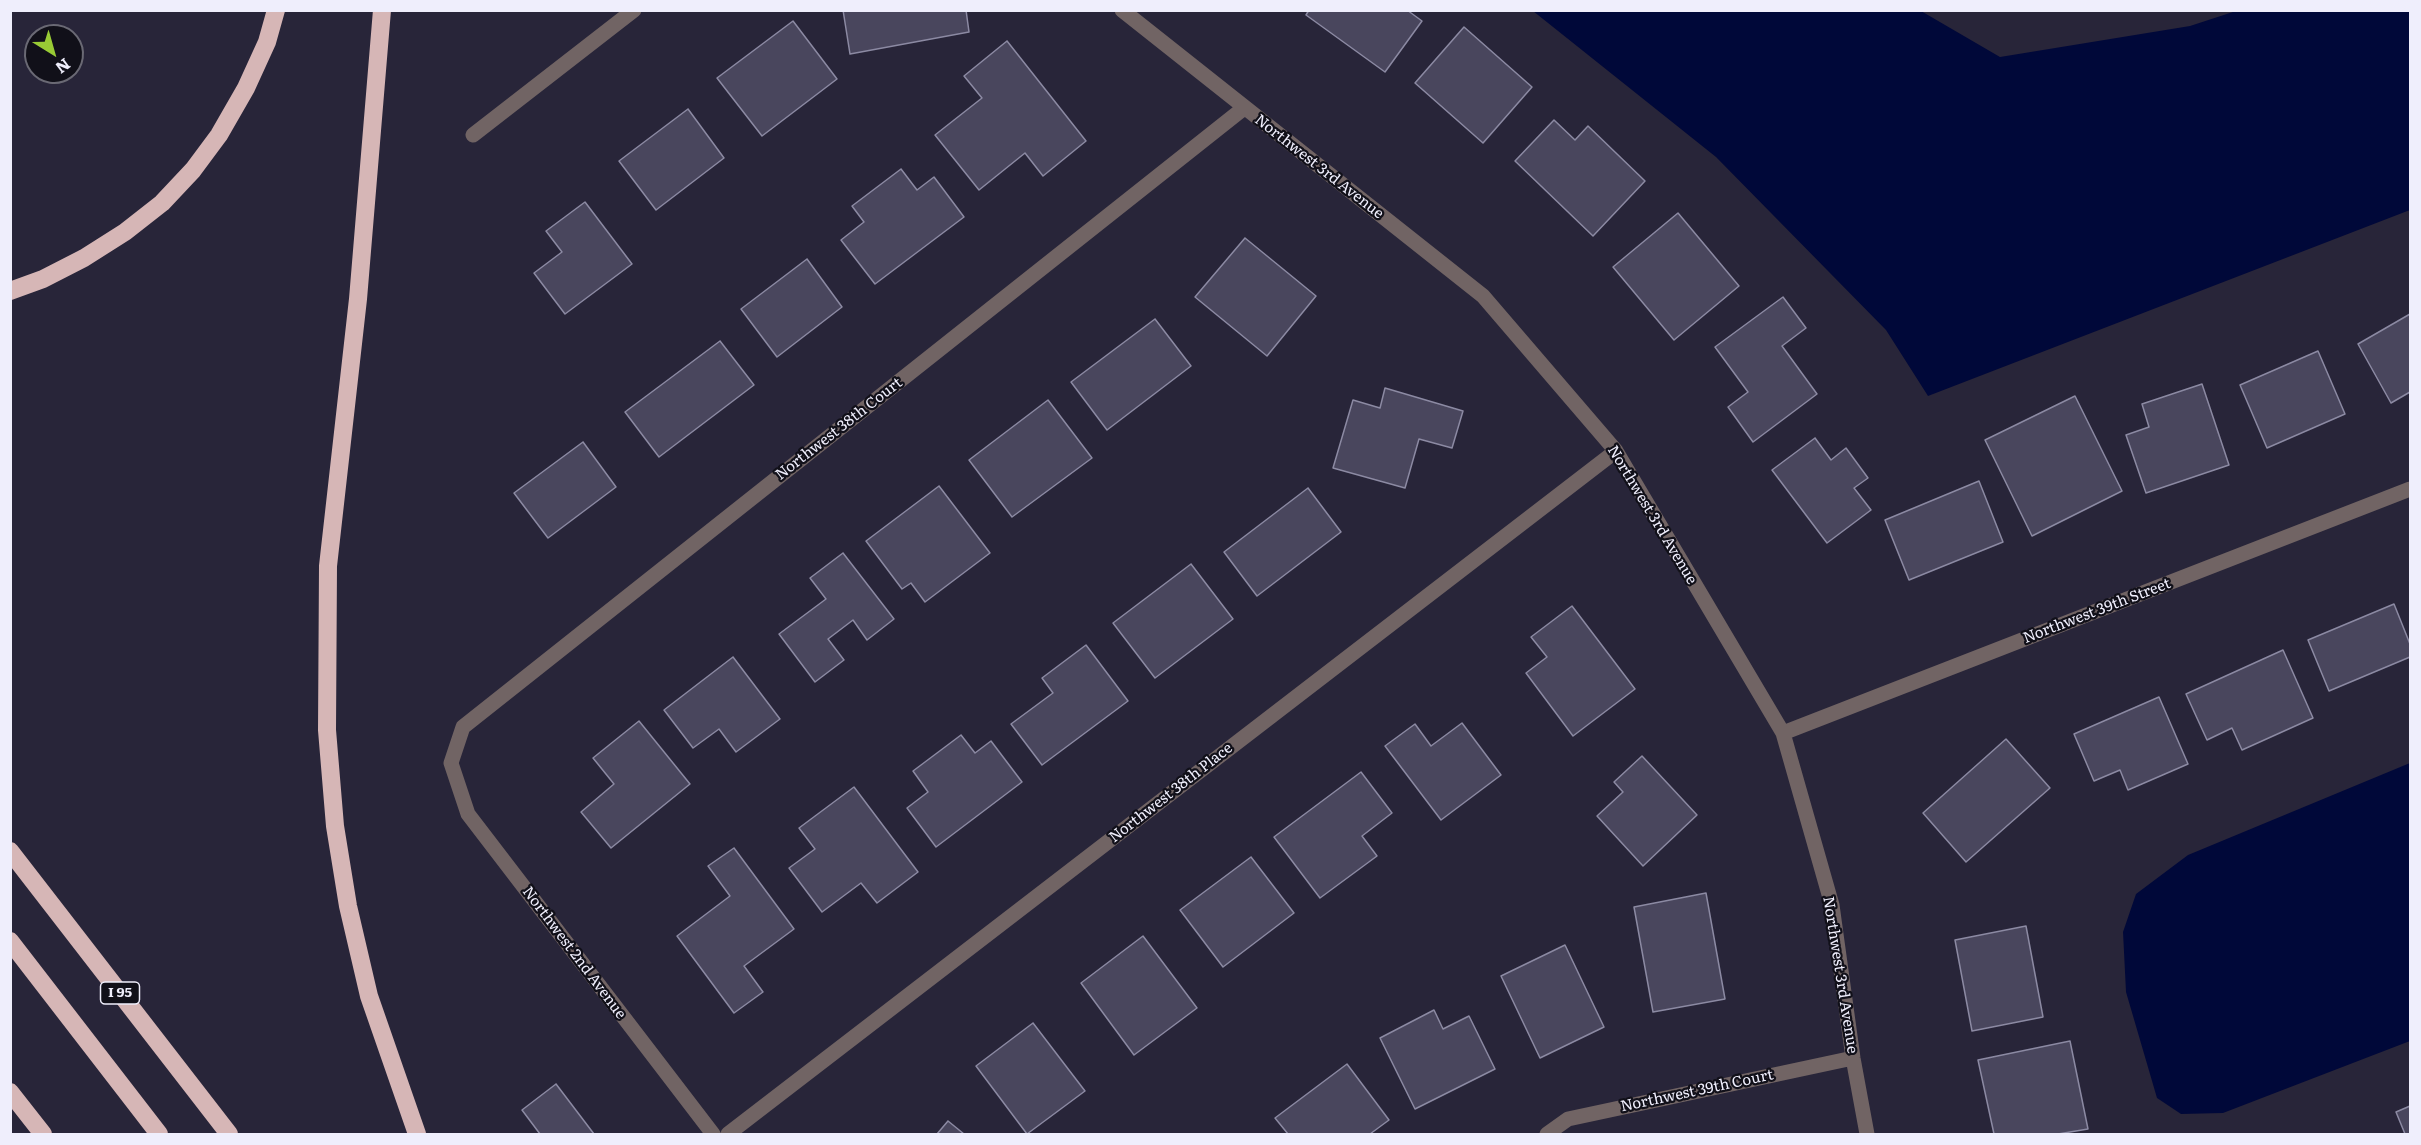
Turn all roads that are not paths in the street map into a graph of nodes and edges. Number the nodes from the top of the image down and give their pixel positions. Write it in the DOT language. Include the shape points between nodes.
graph roads {
  1 [pos="276,10"];
  2 [pos="382,10"];
  3 [pos="634,10"];
  4 [pos="1122,10"];
  5 [pos="1244,108"];
  6 [pos="473,135"];
  7 [pos="10,291"];
  8 [pos="1616,451"];
  9 [pos="2410,489"];
  10 [pos="1783,733"];
  11 [pos="451,763"];
  12 [pos="10,851"];
  13 [pos="10,941"];
  14 [pos="1853,1058"];
  15 [pos="10,1092"];
  16 [pos="43,1134"];
  17 [pos="159,1134"];
  18 [pos="229,1134"];
  19 [pos="417,1134"];
  20 [pos="713,1134"];
  21 [pos="728,1134"];
  22 [pos="1547,1134"];
  23 [pos="1867,1134"];
  1 -- 7 [label="highway" via="267,42 219,135 169,195 125,232 84,258"];
  2 -- 19 [label="highway" via="358,299 328,566 327,730 335,825 348,906 369,996"];
  3 -- 6 [label="street"];
  4 -- 5 [label="street, Northwest 3rd Avenue"];
  5 -- 8 [label="street, Northwest 3rd Avenue" via="1483,296"];
  5 -- 11 [label="street, Northwest 38th Court" via="463,727"];
  8 -- 10 [label="street, Northwest 3rd Avenue"];
  8 -- 21 [label="street, Northwest 38th Place"];
  9 -- 10 [label="street, Northwest 39th Street"];
  10 -- 14 [label="street, Northwest 3rd Avenue" via="1832,905"];
  11 -- 20 [label="street, Northwest 2nd Avenue" via="468,814"];
  12 -- 18 [label="highway, I 95"];
  13 -- 17 [label="highway"];
  14 -- 22 [label="street, Northwest 39th Court" via="1568,1119"];
  14 -- 23 [label="street, Northwest 3rd Avenue"];
  15 -- 16 [label="highway"];
}
